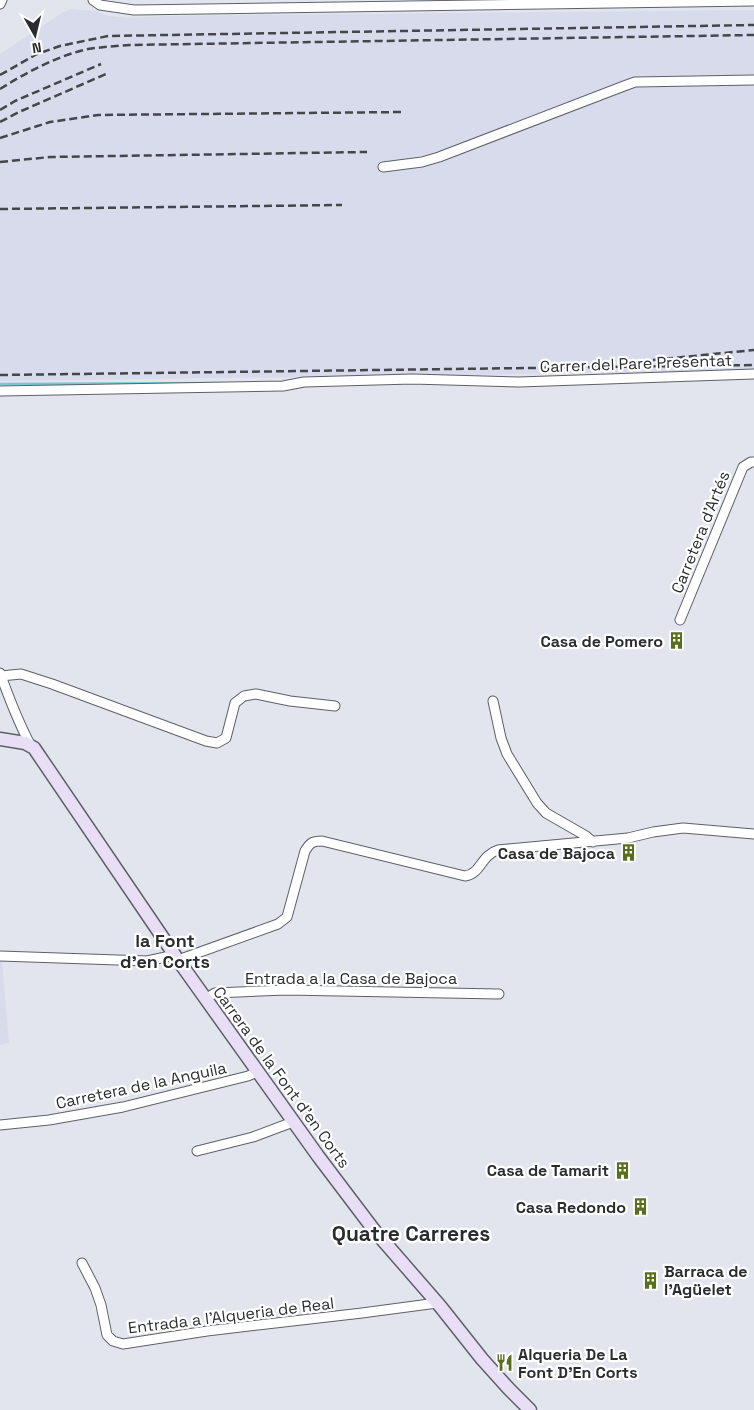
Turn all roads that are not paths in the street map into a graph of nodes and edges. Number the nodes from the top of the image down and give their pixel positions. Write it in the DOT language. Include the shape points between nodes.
graph roads {
  1 [pos="2,0"];
  2 [pos="93,0"];
  3 [pos="754,1"];
  4 [pos="0,4"];
  5 [pos="754,80"];
  6 [pos="384,167"];
  7 [pos="754,374"];
  8 [pos="0,391"];
  9 [pos="754,462"];
  10 [pos="680,620"];
  11 [pos="1,675"];
  12 [pos="493,701"];
  13 [pos="335,706"];
  14 [pos="0,739"];
  15 [pos="31,746"];
  16 [pos="754,834"];
  17 [pos="594,842"];
  18 [pos="0,956"];
  19 [pos="176,958"];
  20 [pos="499,994"];
  21 [pos="206,999"];
  22 [pos="257,1072"];
  23 [pos="293,1122"];
  24 [pos="0,1125"];
  25 [pos="197,1152"];
  26 [pos="82,1263"];
  27 [pos="437,1303"];
  28 [pos="530,1410"];
  1 -- 4 [label="street"];
  2 -- 3 [label="street" via="100,6 134,10"];
  5 -- 6 [label="street" via="635,82 438,157"];
  7 -- 8 [label="street, Carrer del Pare Presentat" via="519,382 412,379 304,382 282,386"];
  9 -- 10 [label="street, Carretera d'Artés" via="743,467"];
  11 -- 13 [label="street" via="21,674 217,743 226,738 235,703 244,696 256,694"];
  11 -- 15 [label="street"];
  12 -- 17 [label="street" via="507,754 537,803 546,813"];
  14 -- 15 [label="street"];
  15 -- 19 [label="street, Carrera de la Font d'en Corts"];
  16 -- 17 [label="street" via="683,828"];
  17 -- 19 [label="street" via="493,851 474,872 465,876 315,841 305,851 287,917 283,921"];
  18 -- 19 [label="street" via="147,961"];
  19 -- 21 [label="street, Carrera de la Font d'en Corts"];
  20 -- 21 [label="street, Entrada a la Casa de Bajoca" via="286,990 216,993"];
  21 -- 22 [label="street, Carrera de la Font d'en Corts"];
  22 -- 23 [label="street, Carrera de la Font d'en Corts"];
  22 -- 24 [label="street, Carretera de la Anguila" via="123,1107"];
  23 -- 25 [label="street"];
  23 -- 27 [label="street, Carrera de la Font d'en Corts" via="374,1230"];
  26 -- 27 [label="street, Entrada a l'Alqueria de Real" via="101,1305 107,1335 123,1344"];
  27 -- 28 [label="street, Carrera de la Font d'en Corts" via="482,1359"];
}
